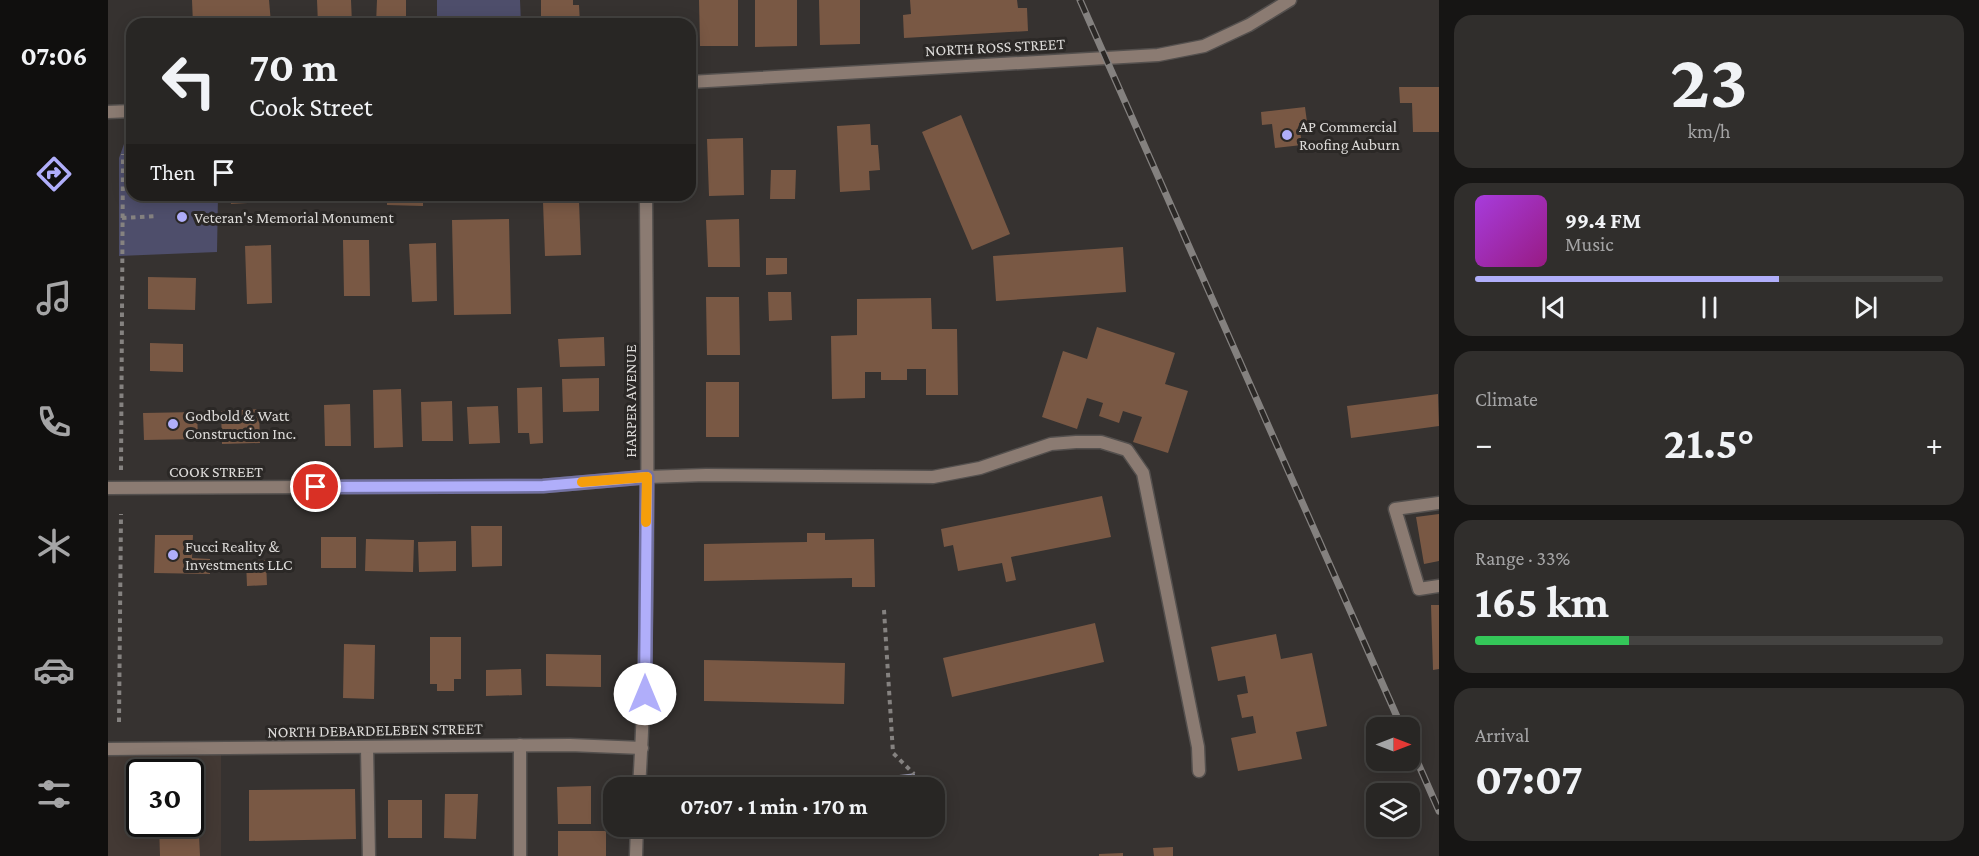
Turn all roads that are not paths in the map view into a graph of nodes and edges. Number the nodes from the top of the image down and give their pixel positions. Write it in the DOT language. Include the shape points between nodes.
graph roads {
  1 [pos="1290,0"];
  2 [pos="696,82"];
  3 [pos="126,111"];
  4 [pos="108,112"];
  5 [pos="646,201"];
  6 [pos="647,477"];
  7 [pos="108,488"];
  8 [pos="1439,503"];
  9 [pos="1439,586"];
  10 [pos="520,745"];
  11 [pos="367,747"];
  12 [pos="642,748"];
  13 [pos="108,749"];
  14 [pos="1199,771"];
  15 [pos="640,777"];
  16 [pos="637,837"];
  17 [pos="369,856"];
  18 [pos="520,856"];
  19 [pos="636,856"];
  1 -- 2 [label="street, NORTH ROSS STREET" via="1204,46 1158,55"];
  3 -- 4 [label="street"];
  5 -- 6 [label="street, HARPER AVENUE"];
  6 -- 7 [label="street, COOK STREET" via="543,486"];
  6 -- 12 [label="street, HARPER AVENUE"];
  6 -- 14 [label="street, COOK STREET" via="933,477 980,468 1051,444 1101,442 1127,450 1143,473 1198,747"];
  8 -- 9 [label="street" via="1395,509 1419,589"];
  10 -- 11 [label="street, NORTH DEBARDELEBEN STREET"];
  10 -- 12 [label="street, NORTH DEBARDELEBEN STREET"];
  10 -- 18 [label="street"];
  11 -- 13 [label="street, NORTH DEBARDELEBEN STREET"];
  11 -- 17 [label="street"];
  12 -- 15 [label="street, HARPER AVENUE"];
  16 -- 19 [label="street"];
}
